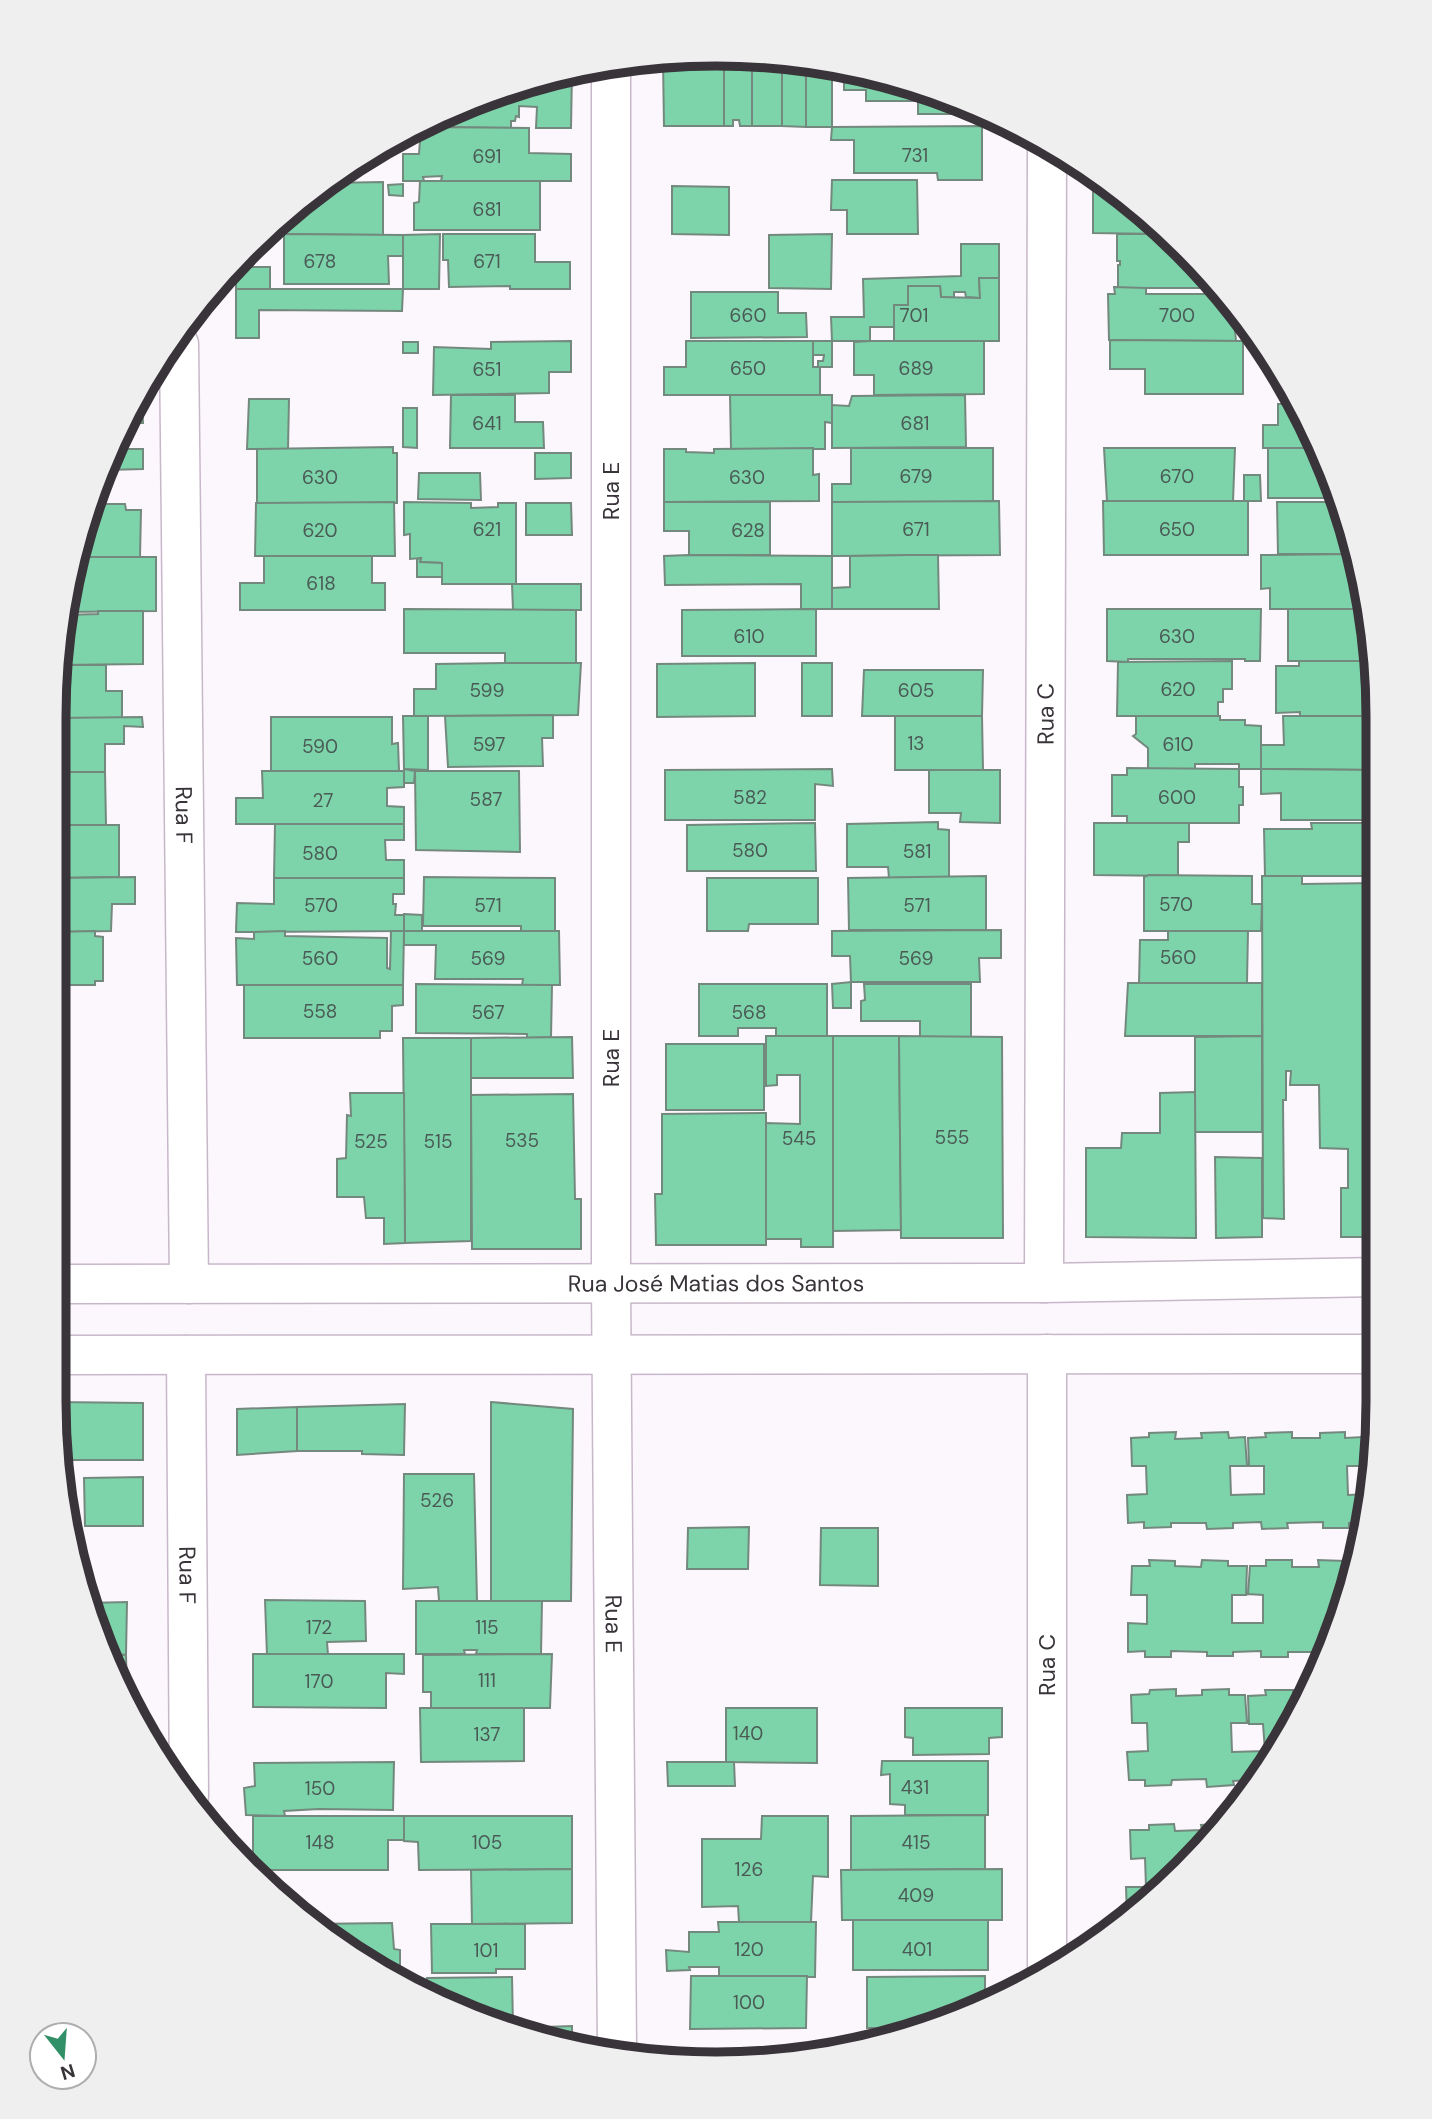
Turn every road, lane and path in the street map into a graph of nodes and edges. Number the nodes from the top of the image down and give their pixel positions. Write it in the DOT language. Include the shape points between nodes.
graph roads {
  1 [pos="611,75"];
  2 [pos="1047,158"];
  3 [pos="179,351"];
  4 [pos="1366,1278"];
  5 [pos="611,1283"];
  6 [pos="1044,1283"];
  7 [pos="66,1284"];
  8 [pos="189,1284"];
  9 [pos="1047,1354"];
  10 [pos="1366,1354"];
  11 [pos="66,1355"];
  12 [pos="186,1355"];
  13 [pos="613,1355"];
  14 [pos="189,1782"];
  15 [pos="1047,1961"];
  16 [pos="617,2045"];
  1 -- 5 [label="street, Rua E"];
  2 -- 6 [label="street, Rua C"];
  3 -- 8 [label="street, Rua F"];
  4 -- 6 [label="street, Rua José Matias dos Santos"];
  5 -- 6 [label="street, Rua José Matias dos Santos"];
  5 -- 8 [label="street, Rua José Matias dos Santos"];
  5 -- 13 [label="street, Rua E"];
  7 -- 8 [label="street, Rua José Matias dos Santos"];
  9 -- 10 [label="street"];
  9 -- 13 [label="street"];
  9 -- 15 [label="street, Rua C"];
  11 -- 12 [label="street"];
  12 -- 13 [label="street"];
  12 -- 14 [label="street, Rua F"];
  13 -- 16 [label="street, Rua E"];
}
